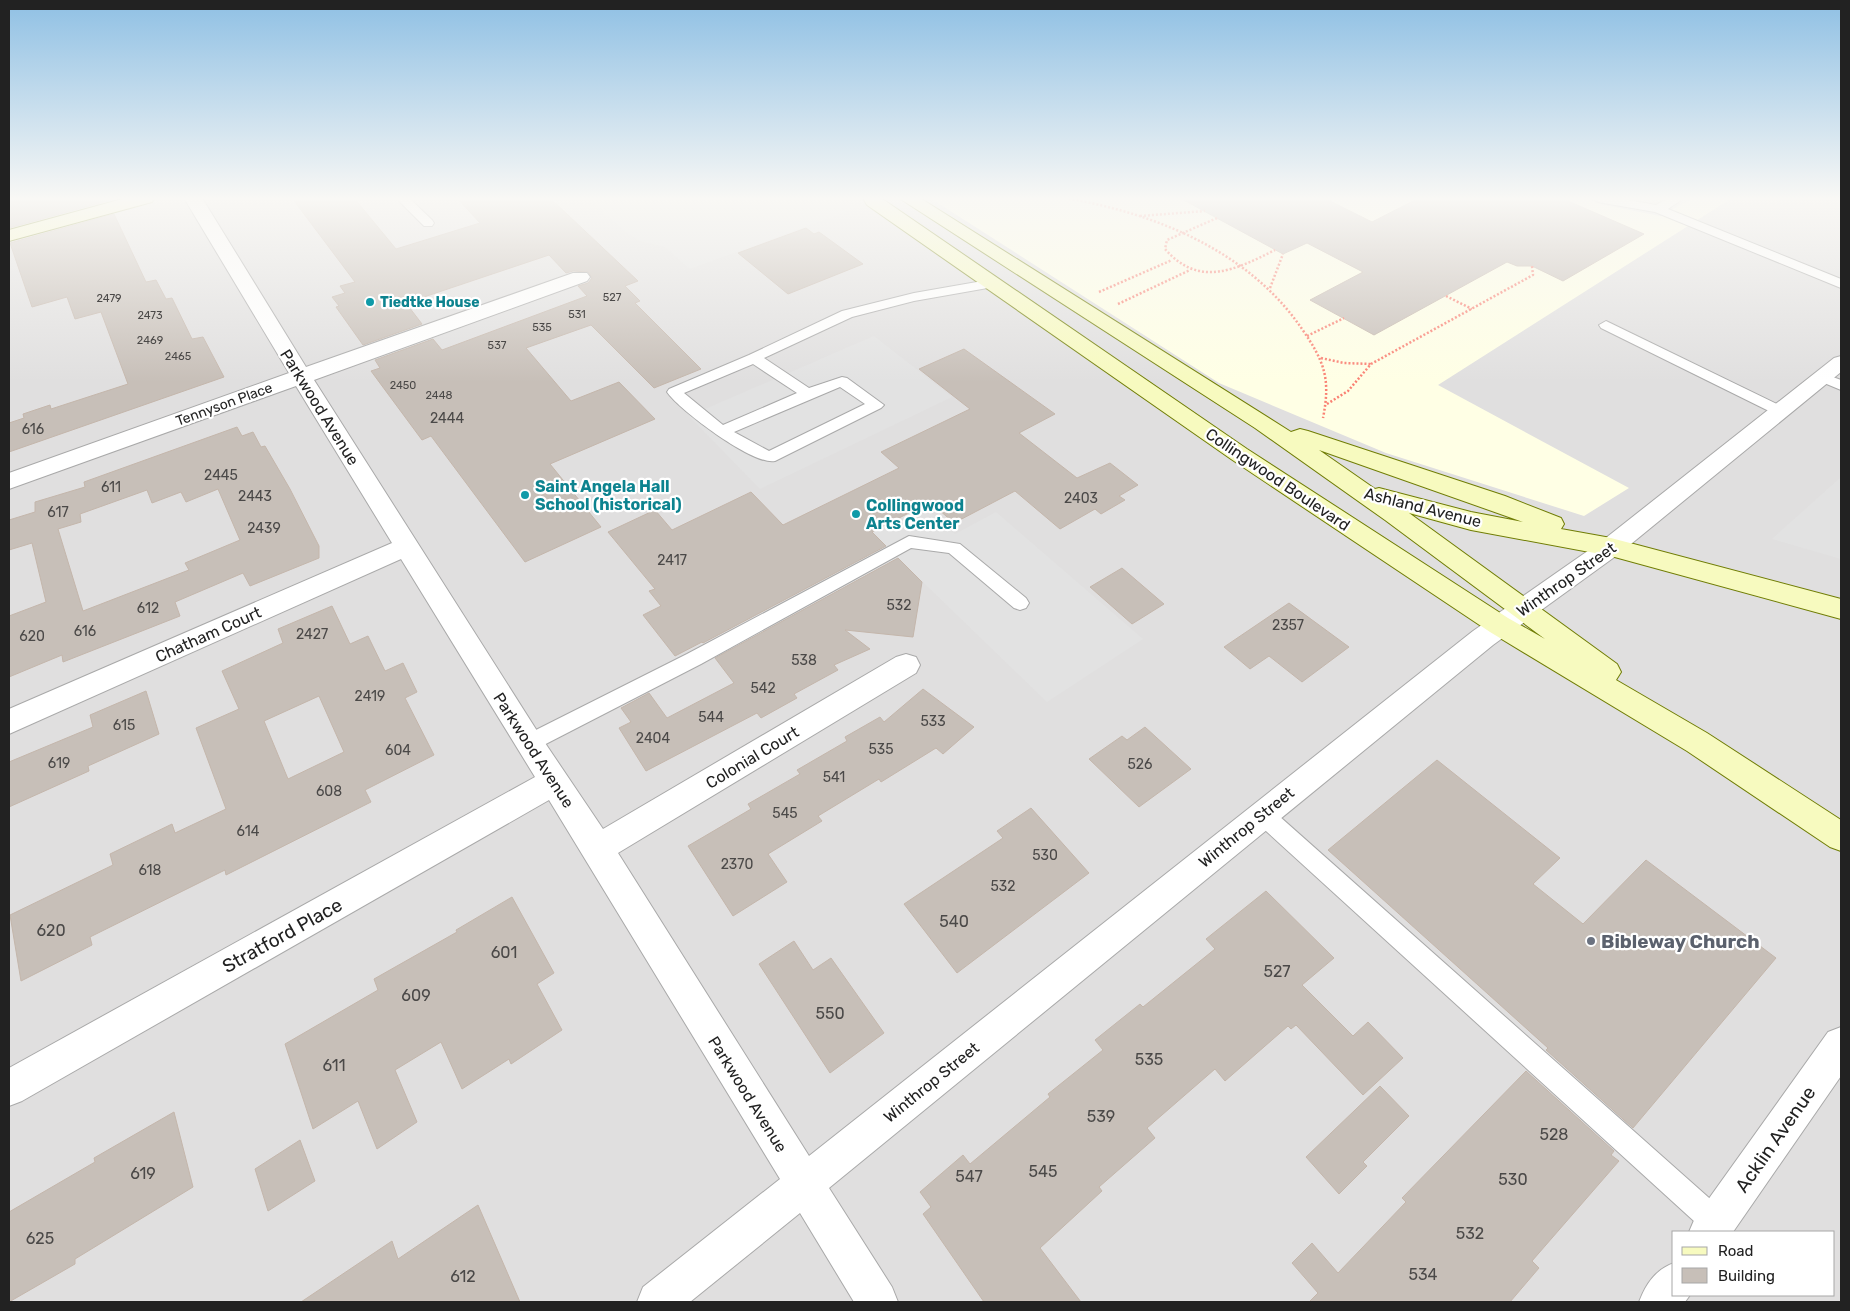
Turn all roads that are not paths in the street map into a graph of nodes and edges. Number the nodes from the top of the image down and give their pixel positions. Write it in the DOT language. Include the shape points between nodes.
graph roads {
  1 [pos="230,259"];
  2 [pos="958,259"];
  3 [pos="1004,259"];
  4 [pos="1780,259"];
  5 [pos="580,277"];
  6 [pos="1034,278"];
  7 [pos="994,284"];
  8 [pos="1841,284"];
  9 [pos="1606,325"];
  10 [pos="754,358"];
  11 [pos="1841,362"];
  12 [pos="302,377"];
  13 [pos="1832,382"];
  14 [pos="808,394"];
  15 [pos="1780,411"];
  16 [pos="1261,422"];
  17 [pos="721,432"];
  18 [pos="1239,454"];
  19 [pos="9,481"];
  20 [pos="1364,492"];
  21 [pos="407,546"];
  22 [pos="1612,547"];
  23 [pos="1020,603"];
  24 [pos="1841,609"];
  25 [pos="1512,617"];
  26 [pos="906,665"];
  27 [pos="9,722"];
  28 [pos="529,743"];
  29 [pos="554,782"];
  30 [pos="1262,814"];
  31 [pos="1841,837"];
  32 [pos="598,849"];
  33 [pos="1841,1045"];
  34 [pos="9,1088"];
  35 [pos="804,1185"];
  36 [pos="1713,1228"];
  37 [pos="1672,1286"];
  38 [pos="658,1302"];
  39 [pos="877,1302"];
  40 [pos="1660,1302"];
  1 -- 12 [label="street, Parkwood Avenue"];
  2 -- 7 [label="main road, Collingwood Boulevard"];
  3 -- 6 [label="main road, Collingwood Boulevard"];
  4 -- 8 [label="lane"];
  5 -- 12 [label="street, Tennyson Place"];
  6 -- 7 [label="main road"];
  6 -- 16 [label="main road, Collingwood Boulevard"];
  7 -- 10 [label="lane" via="914,297 847,314"];
  7 -- 18 [label="main road, Collingwood Boulevard"];
  9 -- 15 [label="lane"];
  10 -- 14 [label="lane"];
  10 -- 17 [label="lane" via="674,392"];
  11 -- 13 [label="street, Winthrop Street"];
  12 -- 19 [label="street, Tennyson Place"];
  12 -- 21 [label="street, Parkwood Avenue"];
  13 -- 15 [label="street, Winthrop Street"];
  14 -- 17 [label="lane"];
  14 -- 17 [label="lane" via="842,381 876,405 770,457"];
  15 -- 22 [label="street, Winthrop Street"];
  16 -- 20 [label="main road, Collingwood Boulevard"];
  16 -- 22 [label="main road, Ashland Avenue" via="1496,502"];
  18 -- 20 [label="main road, Ashland Avenue"];
  18 -- 25 [label="main road, Collingwood Boulevard"];
  20 -- 22 [label="main road, Ashland Avenue" via="1471,521"];
  20 -- 25 [label="main road, Collingwood Boulevard"];
  21 -- 27 [label="street, Chatham Court"];
  21 -- 28 [label="street, Parkwood Avenue"];
  22 -- 24 [label="main road, Ashland Avenue"];
  22 -- 25 [label="street, Winthrop Street"];
  23 -- 28 [label="lane" via="954,548 909,542 694,659"];
  25 -- 30 [label="street, Winthrop Street"];
  25 -- 31 [label="main road, Collingwood Boulevard"];
  26 -- 32 [label="street, Colonial Court"];
  28 -- 29 [label="street, Parkwood Avenue"];
  29 -- 32 [label="street, Parkwood Avenue"];
  29 -- 34 [label="street, Stratford Place"];
  30 -- 35 [label="street, Winthrop Street"];
  30 -- 36 [label="lane"];
  32 -- 35 [label="street, Parkwood Avenue"];
  33 -- 36 [label="street, Acklin Avenue"];
  35 -- 38 [label="street, Winthrop Street"];
  35 -- 39 [label="street, Parkwood Avenue"];
  37 -- 40 [label="street"];
}
